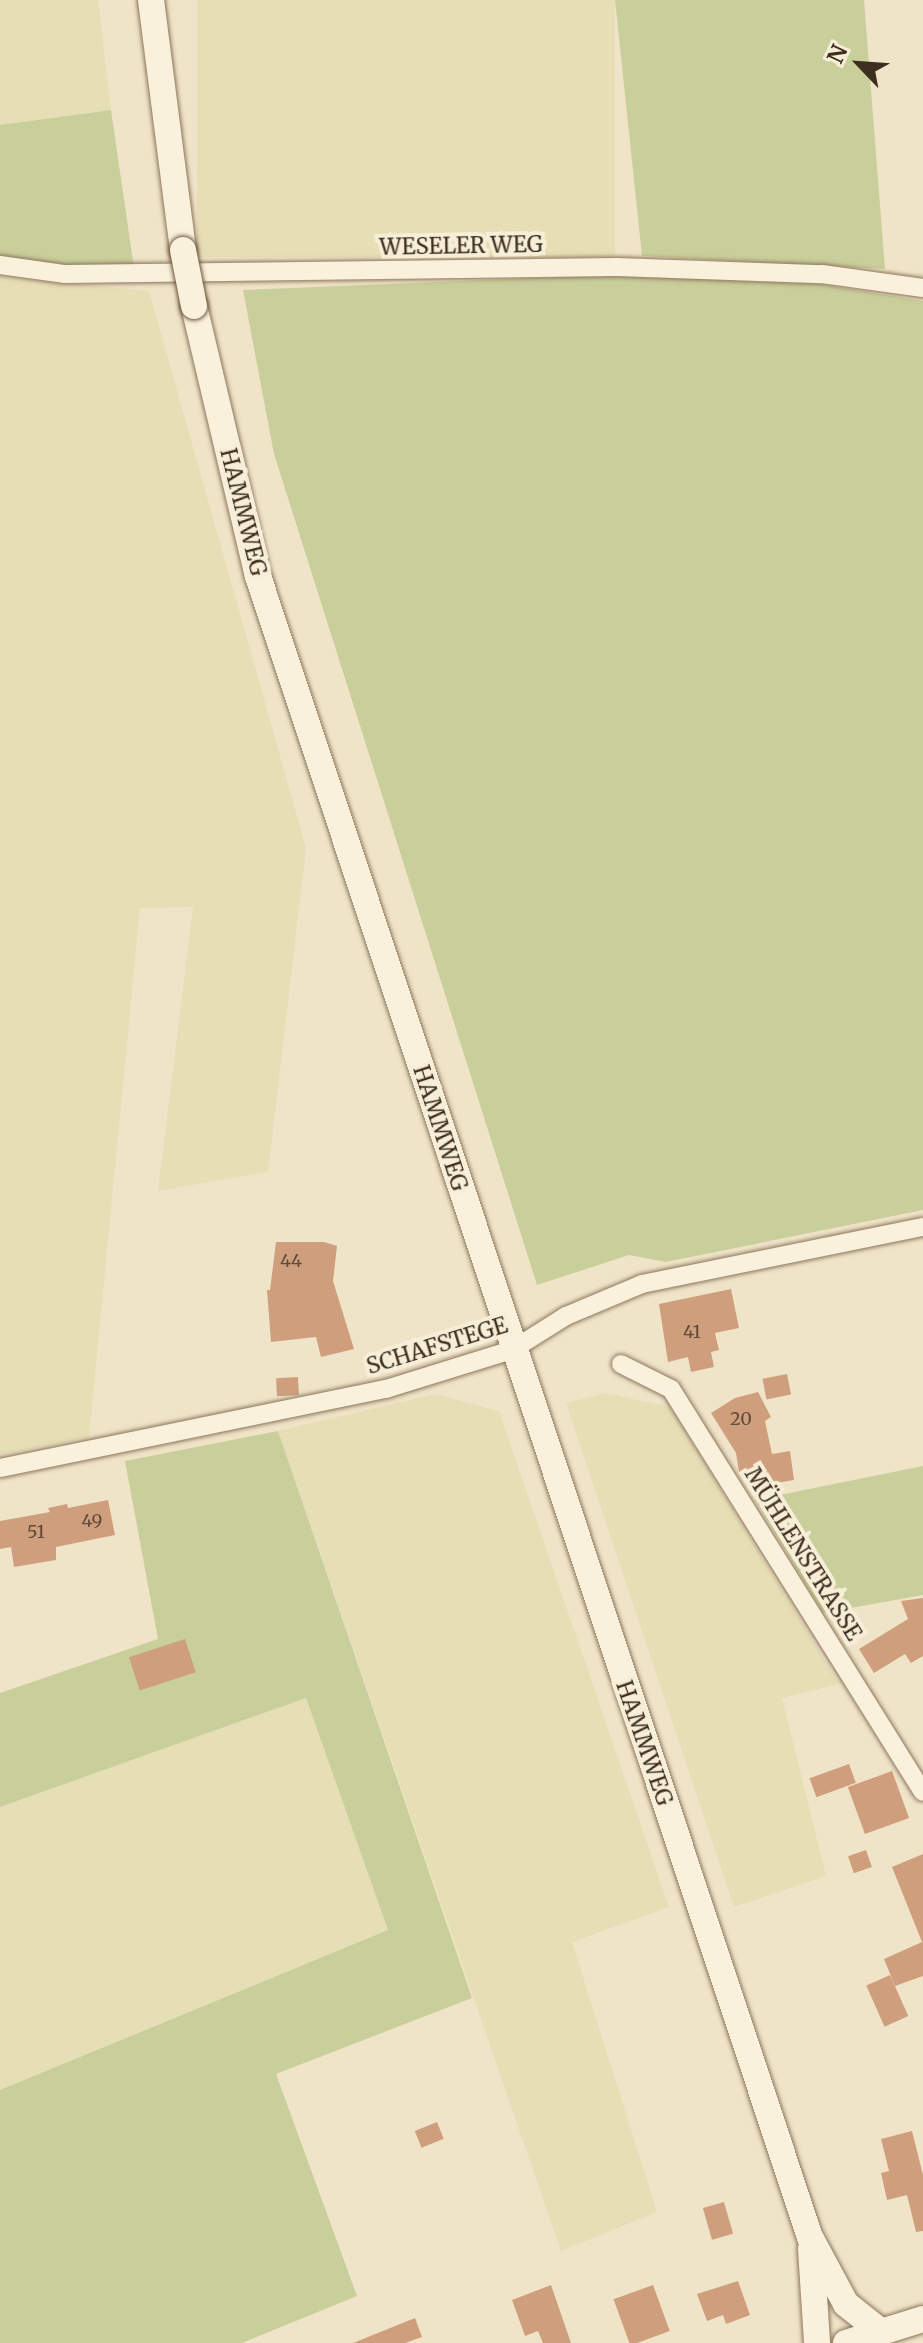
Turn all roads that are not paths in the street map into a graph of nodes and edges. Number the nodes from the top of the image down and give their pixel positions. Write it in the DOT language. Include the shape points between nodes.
graph roads {
  1 [pos="151,0"];
  2 [pos="0,265"];
  3 [pos="923,288"];
  4 [pos="923,1227"];
  5 [pos="505,1326"];
  6 [pos="621,1364"];
  7 [pos="0,1468"];
  8 [pos="923,1792"];
  9 [pos="810,2237"];
  10 [pos="923,2319"];
  11 [pos="880,2331"];
  12 [pos="817,2334"];
  13 [pos="846,2343"];
  1 -- 5 [label="main road, HAMMWEG, bridge" via="183,250 258,576"];
  2 -- 3 [label="street, WESELER WEG" via="65,274 617,267 822,274"];
  4 -- 5 [label="street, SCHAFSTEGE" via="642,1284 566,1316"];
  5 -- 7 [label="street, SCHAFSTEGE" via="386,1389"];
  5 -- 9 [label="main road, HAMMWEG"];
  6 -- 8 [label="street, MÜHLENSTRASSE" via="671,1389"];
  9 -- 11 [label="main road, HAMMWEG" via="846,2304"];
  9 -- 12 [label="main road, HAMMWEG"];
  10 -- 11 [label="main road"];
  11 -- 13 [label="main road"];
}
